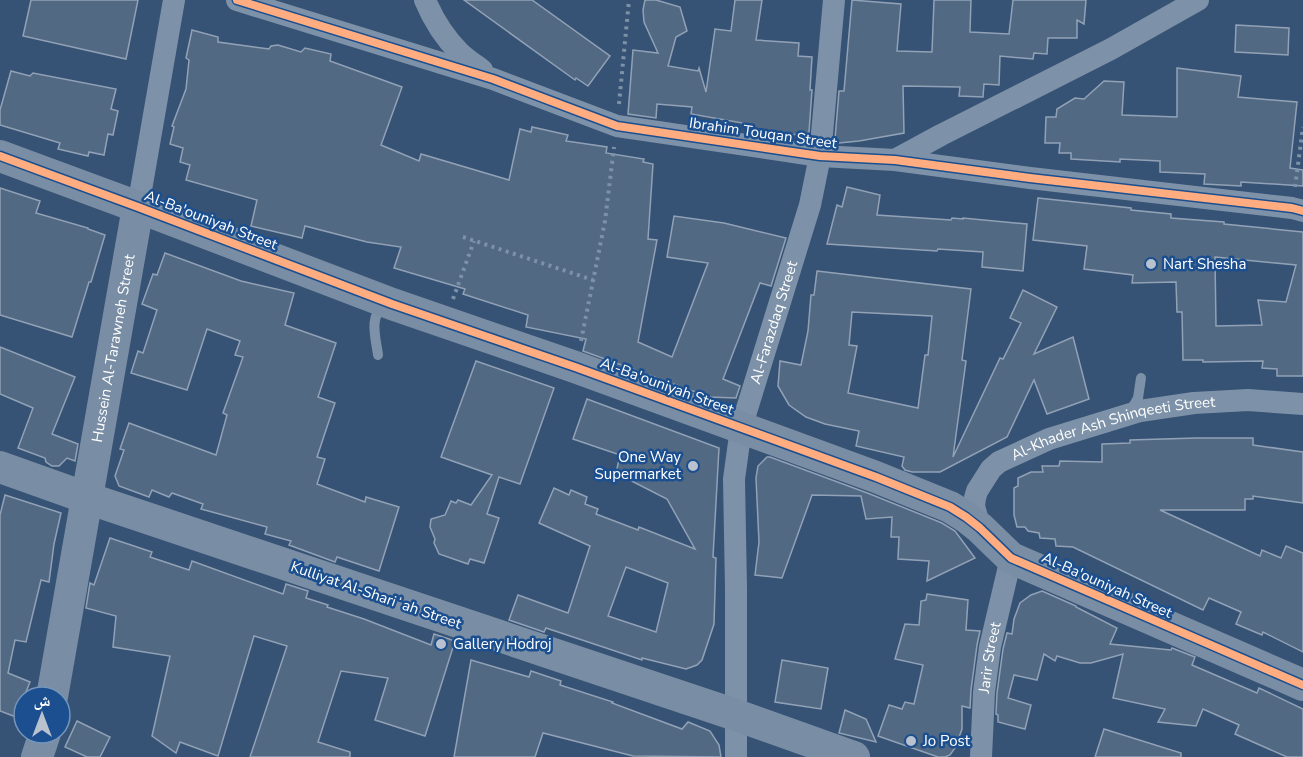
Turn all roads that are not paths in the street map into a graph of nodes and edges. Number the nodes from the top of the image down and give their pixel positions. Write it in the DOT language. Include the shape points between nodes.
graph roads {
  1 [pos="174,0"];
  2 [pos="237,0"];
  3 [pos="425,0"];
  4 [pos="834,0"];
  5 [pos="1198,0"];
  6 [pos="493,79"];
  7 [pos="0,156"];
  8 [pos="820,156"];
  9 [pos="895,160"];
  10 [pos="138,207"];
  11 [pos="1298,210"];
  12 [pos="392,304"];
  13 [pos="378,355"];
  14 [pos="1141,378"];
  15 [pos="1303,404"];
  16 [pos="1128,415"];
  17 [pos="741,428"];
  18 [pos="0,467"];
  19 [pos="87,498"];
  20 [pos="980,528"];
  21 [pos="1011,558"];
  22 [pos="54,685"];
  23 [pos="1303,685"];
  24 [pos="736,716"];
  25 [pos="736,757"];
  26 [pos="854,757"];
  27 [pos="981,757"];
  1 -- 10 [label="street, Hussein Al-Tarawneh Street"];
  2 -- 6 [label="street, Ibrahim Touqan Street"];
  3 -- 6 [label="street" via="459,53"];
  4 -- 8 [label="street, Al-Farazdaq Street"];
  5 -- 9 [label="street"];
  6 -- 8 [label="street, Ibrahim Touqan Street" via="617,126"];
  7 -- 10 [label="street, Al-Ba'ouniyah Street"];
  8 -- 9 [label="street, Ibrahim Touqan Street"];
  8 -- 17 [label="street, Al-Farazdaq Street" via="810,205"];
  9 -- 11 [label="street, Ibrahim Touqan Street"];
  10 -- 12 [label="street, Al-Ba'ouniyah Street"];
  10 -- 19 [label="street, Hussein Al-Tarawneh Street"];
  12 -- 13 [label="lane" via="385,305 375,316"];
  12 -- 17 [label="street, Al-Ba'ouniyah Street"];
  14 -- 16 [label="lane" via="1138,398"];
  15 -- 16 [label="street, Al-Khader Ash Shinqeeti Street" via="1248,400 1194,403"];
  16 -- 20 [label="street, Al-Khader Ash Shinqeeti Street" via="1049,439 999,462 977,491 974,506"];
  17 -- 20 [label="street, Al-Ba'ouniyah Street" via="950,507"];
  17 -- 24 [label="street, Al-Farazdaq Street" via="734,480"];
  18 -- 19 [label="street, Kulliyat Al-Shariʻah Street"];
  19 -- 22 [label="street, Hussein Al-Tarawneh Street"];
  19 -- 24 [label="street, Kulliyat Al-Shariʻah Street"];
  20 -- 21 [label="street, Al-Ba'ouniyah Street"];
  21 -- 23 [label="street, Al-Ba'ouniyah Street"];
  21 -- 27 [label="street, Jarir Street" via="990,647"];
  24 -- 25 [label="street, Al-Farazdaq Street"];
  24 -- 26 [label="street, Kulliyat Al-Shariʻah Street"];
}
